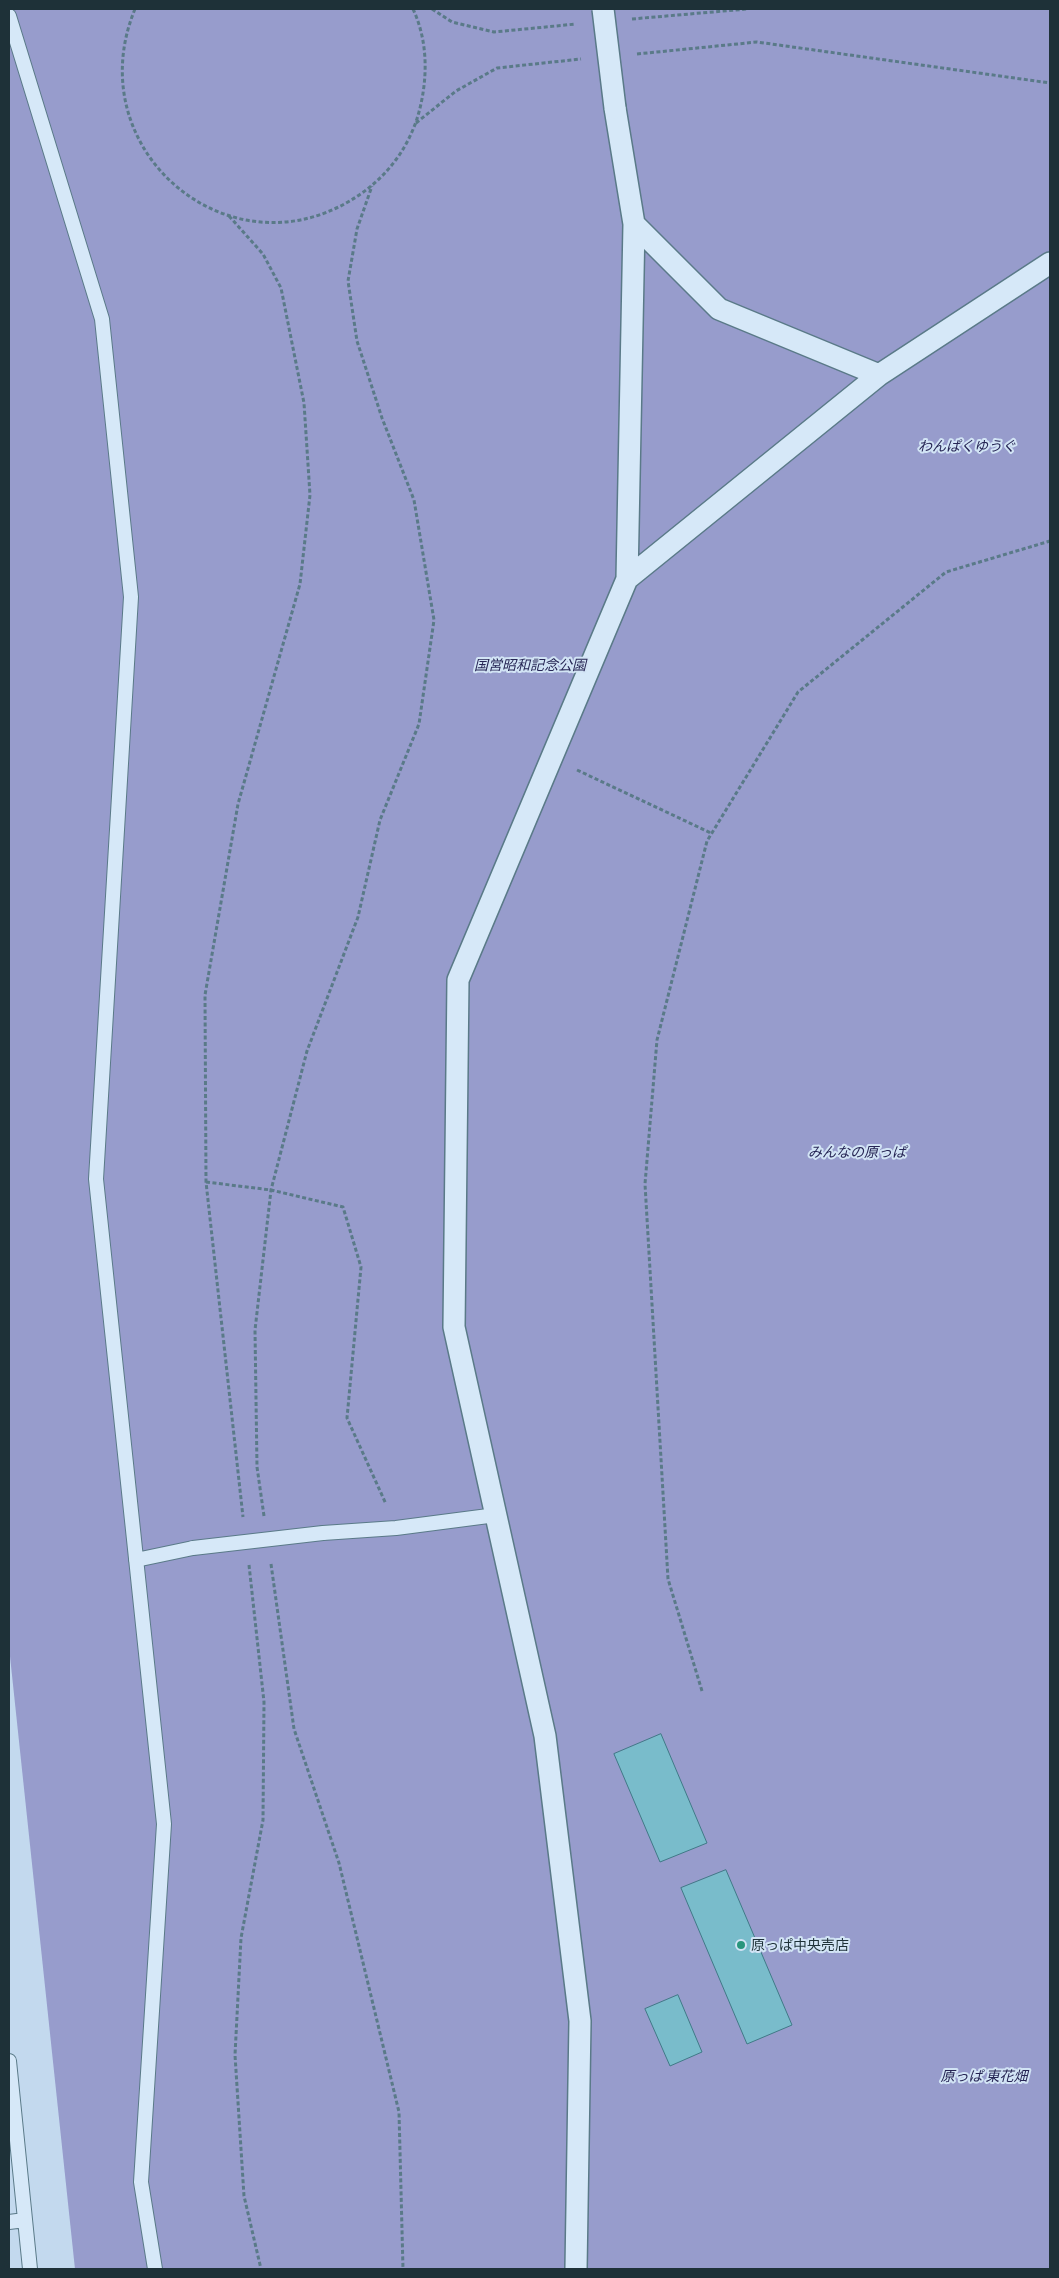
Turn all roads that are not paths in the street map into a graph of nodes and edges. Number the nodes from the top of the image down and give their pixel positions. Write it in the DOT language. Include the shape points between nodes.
graph roads {
  1 [pos="603,9"];
  2 [pos="9,16"];
  3 [pos="634,224"];
  4 [pos="1050,263"];
  5 [pos="879,375"];
  6 [pos="627,579"];
  7 [pos="496,1515"];
  8 [pos="136,1560"];
  9 [pos="9,2061"];
  10 [pos="25,2220"];
  11 [pos="9,2222"];
  12 [pos="30,2269"];
  13 [pos="155,2269"];
  14 [pos="576,2269"];
  1 -- 3 [label="street, bridge"];
  2 -- 8 [label="lane" via="102,319 131,598 96,1179"];
  3 -- 5 [label="street" via="719,309"];
  3 -- 6 [label="street"];
  4 -- 5 [label="street"];
  5 -- 6 [label="street"];
  6 -- 7 [label="street" via="458,980 454,1327"];
  7 -- 8 [label="lane, bridge" via="193,1548"];
  7 -- 14 [label="street" via="545,1736 580,2021"];
  8 -- 13 [label="lane" via="164,1824 141,2182"];
  9 -- 10 [label="lane"];
  10 -- 11 [label="lane"];
  10 -- 12 [label="lane"];
}
